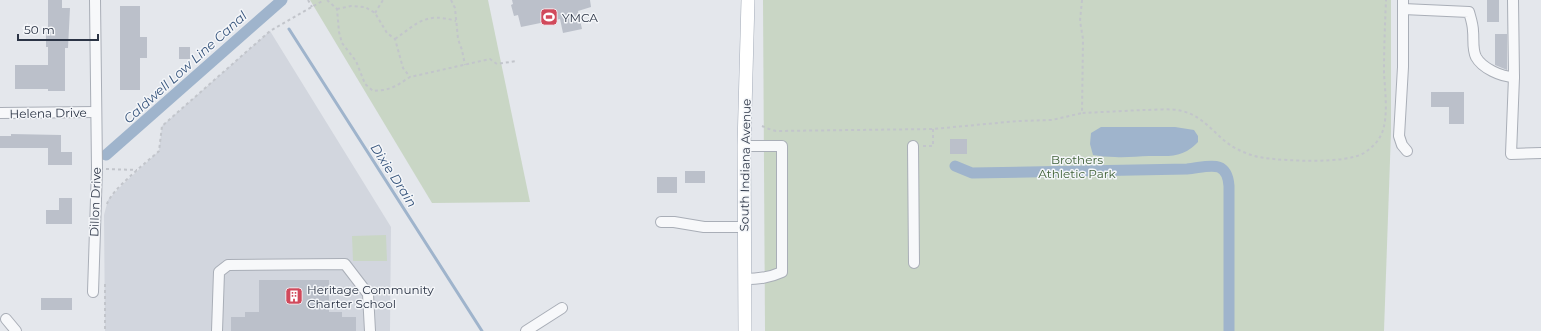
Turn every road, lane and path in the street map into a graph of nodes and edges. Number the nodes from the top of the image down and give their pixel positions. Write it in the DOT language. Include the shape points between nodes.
graph roads {
  1 [pos="95,0"];
  2 [pos="308,0"];
  3 [pos="326,0"];
  4 [pos="383,0"];
  5 [pos="451,0"];
  6 [pos="748,0"];
  7 [pos="1082,0"];
  8 [pos="1386,0"];
  9 [pos="1513,0"];
  10 [pos="1403,5"];
  11 [pos="312,7"];
  12 [pos="337,9"];
  13 [pos="375,13"];
  14 [pos="456,21"];
  15 [pos="395,39"];
  16 [pos="516,61"];
  17 [pos="465,65"];
  18 [pos="410,77"];
  19 [pos="1514,77"];
  20 [pos="96,112"];
  21 [pos="0,113"];
  22 [pos="1082,113"];
  23 [pos="762,126"];
  24 [pos="933,129"];
  25 [pos="744,146"];
  26 [pos="913,146"];
  27 [pos="1407,151"];
  28 [pos="1541,153"];
  29 [pos="96,168"];
  30 [pos="138,170"];
  31 [pos="106,208"];
  32 [pos="661,222"];
  33 [pos="744,227"];
  34 [pos="914,264"];
  35 [pos="744,279"];
  36 [pos="105,283"];
  37 [pos="93,292"];
  38 [pos="562,308"];
  39 [pos="6,319"];
  40 [pos="16,331"];
  41 [pos="105,331"];
  42 [pos="217,331"];
  43 [pos="370,331"];
  44 [pos="526,331"];
  45 [pos="745,331"];
  1 -- 20 [label="street, Dillon Drive"];
  2 -- 11 [label="path"];
  3 -- 11 [label="path"];
  3 -- 12 [label="path"];
  4 -- 13 [label="path"];
  5 -- 14 [label="path" via="455,8"];
  6 -- 25 [label="main road, South Indiana Avenue"];
  7 -- 22 [label="path"];
  8 -- 22 [label="path" via="1385,117 1383,130 1376,144 1363,153 1327,160 1265,158 1237,149 1202,119 1180,110"];
  9 -- 19 [label="street"];
  10 -- 19 [label="street" via="1469,12 1476,57 1491,71 1506,77"];
  10 -- 27 [label="street" via="1399,136"];
  11 -- 30 [label="path" via="270,31 162,126 159,151"];
  12 -- 13 [label="path" via="365,7"];
  12 -- 18 [label="path" via="342,43 356,61 365,84 374,90 385,90"];
  13 -- 15 [label="path" via="387,33"];
  14 -- 15 [label="path" via="429,18 416,23"];
  14 -- 17 [label="path"];
  15 -- 18 [label="path" via="404,68"];
  16 -- 17 [label="path" via="497,64 490,59"];
  17 -- 18 [label="path"];
  19 -- 28 [label="street" via="1511,154"];
  20 -- 21 [label="street, Helena Drive"];
  20 -- 29 [label="street, Dillon Drive"];
  22 -- 24 [label="path" via="1052,120"];
  23 -- 24 [label="path" via="769,130"];
  24 -- 26 [label="path" via="933,146"];
  25 -- 33 [label="main road, South Indiana Avenue"];
  25 -- 35 [label="street" via="782,146 782,272 762,279"];
  26 -- 34 [label="street"];
  29 -- 30 [label="path"];
  29 -- 37 [label="street, Dillon Drive"];
  30 -- 31 [label="path" via="108,200"];
  32 -- 33 [label="street" via="704,227"];
  33 -- 35 [label="main road, South Indiana Avenue"];
  35 -- 45 [label="main road, South Indiana Avenue"];
  36 -- 41 [label="path"];
  38 -- 44 [label="street"];
  39 -- 40 [label="street"];
  42 -- 43 [label="street" via="219,272 228,265 337,264 345,264 368,294"];
}
